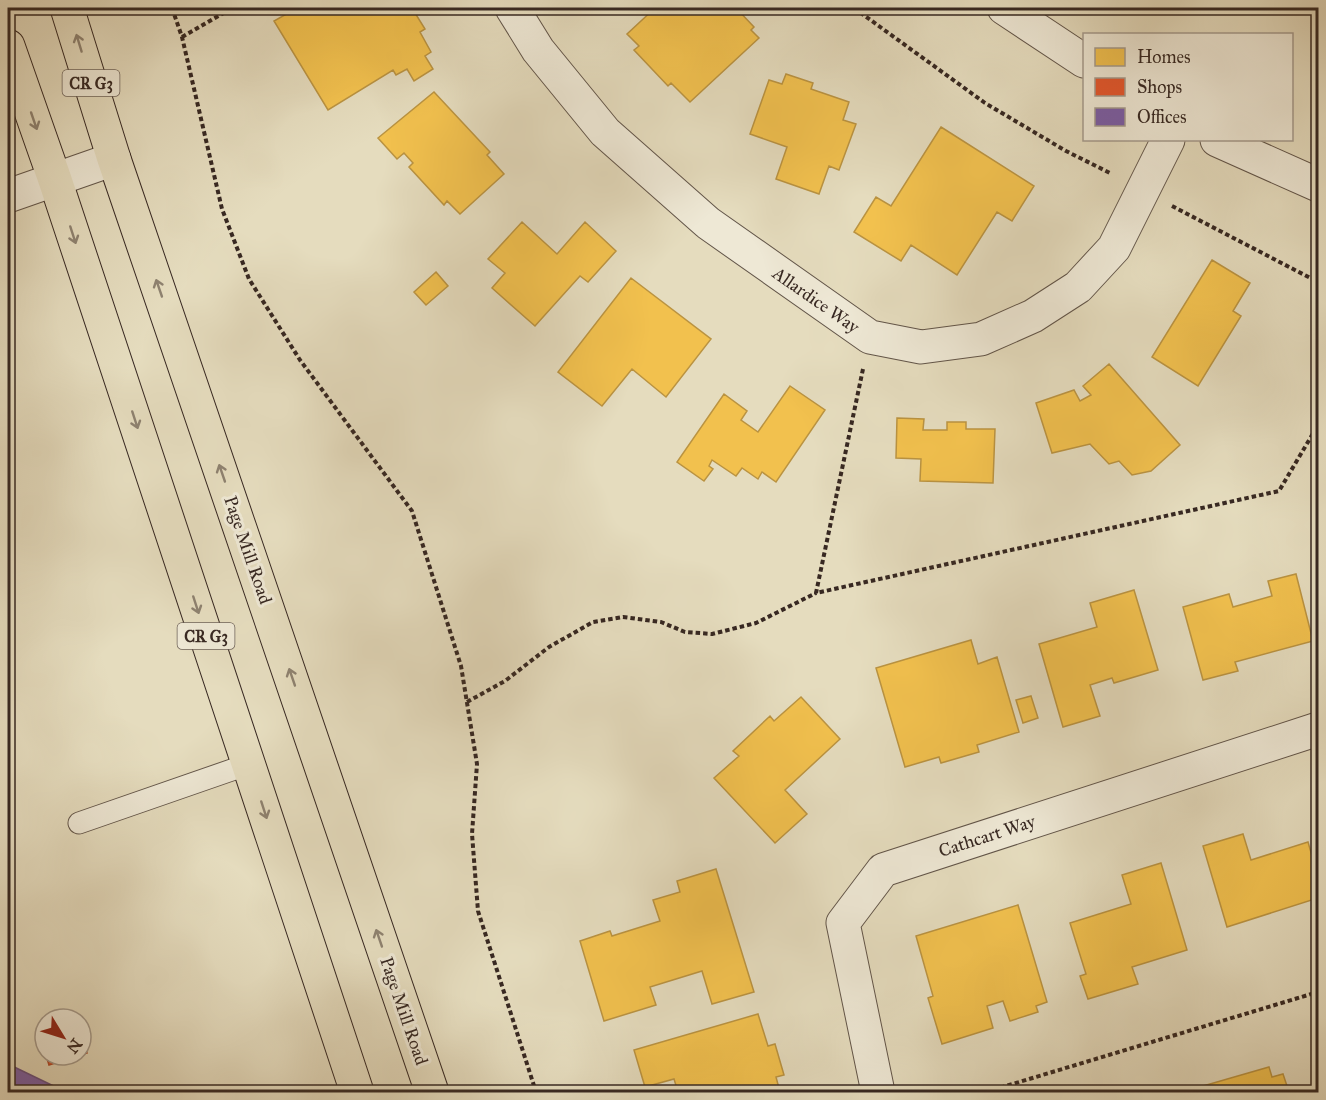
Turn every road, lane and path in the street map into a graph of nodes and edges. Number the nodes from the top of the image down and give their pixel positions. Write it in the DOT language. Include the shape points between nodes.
graph roads {
  1 [pos="67,8"];
  2 [pos="172,8"];
  3 [pos="232,8"];
  4 [pos="512,8"];
  5 [pos="854,8"];
  6 [pos="1004,8"];
  7 [pos="182,37"];
  8 [pos="8,46"];
  9 [pos="1083,60"];
  10 [pos="1168,141"];
  11 [pos="1219,141"];
  12 [pos="114,159"];
  13 [pos="55,180"];
  14 [pos="1318,185"];
  15 [pos="1143,191"];
  16 [pos="8,196"];
  17 [pos="1318,282"];
  18 [pos="870,337"];
  19 [pos="1318,425"];
  20 [pos="816,593"];
  21 [pos="466,702"];
  22 [pos="1318,729"];
  23 [pos="249,764"];
  24 [pos="79,823"];
  25 [pos="1318,992"];
  26 [pos="357,1092"];
  27 [pos="432,1092"];
  28 [pos="536,1092"];
  29 [pos="878,1092"];
  30 [pos="986,1092"];
  12 -- 1 [label="main road, Page Mill Road / CR G3, one-way"];
  2 -- 7 [label="path"];
  3 -- 7 [label="path"];
  4 -- 18 [label="street, Allardice Way" via="538,50 605,132 708,223"];
  5 -- 15 [label="path" via="985,103"];
  6 -- 9 [label="street"];
  7 -- 21 [label="path" via="222,208 249,279 300,360 412,512 461,666"];
  8 -- 13 [label="main road, CR G3, one-way"];
  10 -- 15 [label="street, Allardice Way"];
  11 -- 14 [label="street"];
  12 -- 13 [label="street"];
  27 -- 12 [label="main road, Page Mill Road / CR G3, one-way"];
  13 -- 16 [label="street"];
  13 -- 23 [label="main road, CR G3, one-way"];
  15 -- 17 [label="path"];
  15 -- 18 [label="street, Allardice Way" via="1114,248 1078,287 1033,316 981,339 921,347"];
  18 -- 20 [label="path"];
  19 -- 20 [label="path" via="1279,491"];
  20 -- 21 [label="path" via="756,622 712,634 685,632 661,622 624,617 592,622 549,647 506,681"];
  21 -- 28 [label="path" via="477,764 472,834 478,911"];
  22 -- 29 [label="street, Cathcart Way" via="884,870 843,923"];
  23 -- 24 [label="lane"];
  23 -- 26 [label="main road, CR G3, one-way"];
  25 -- 30 [label="path"];
}
